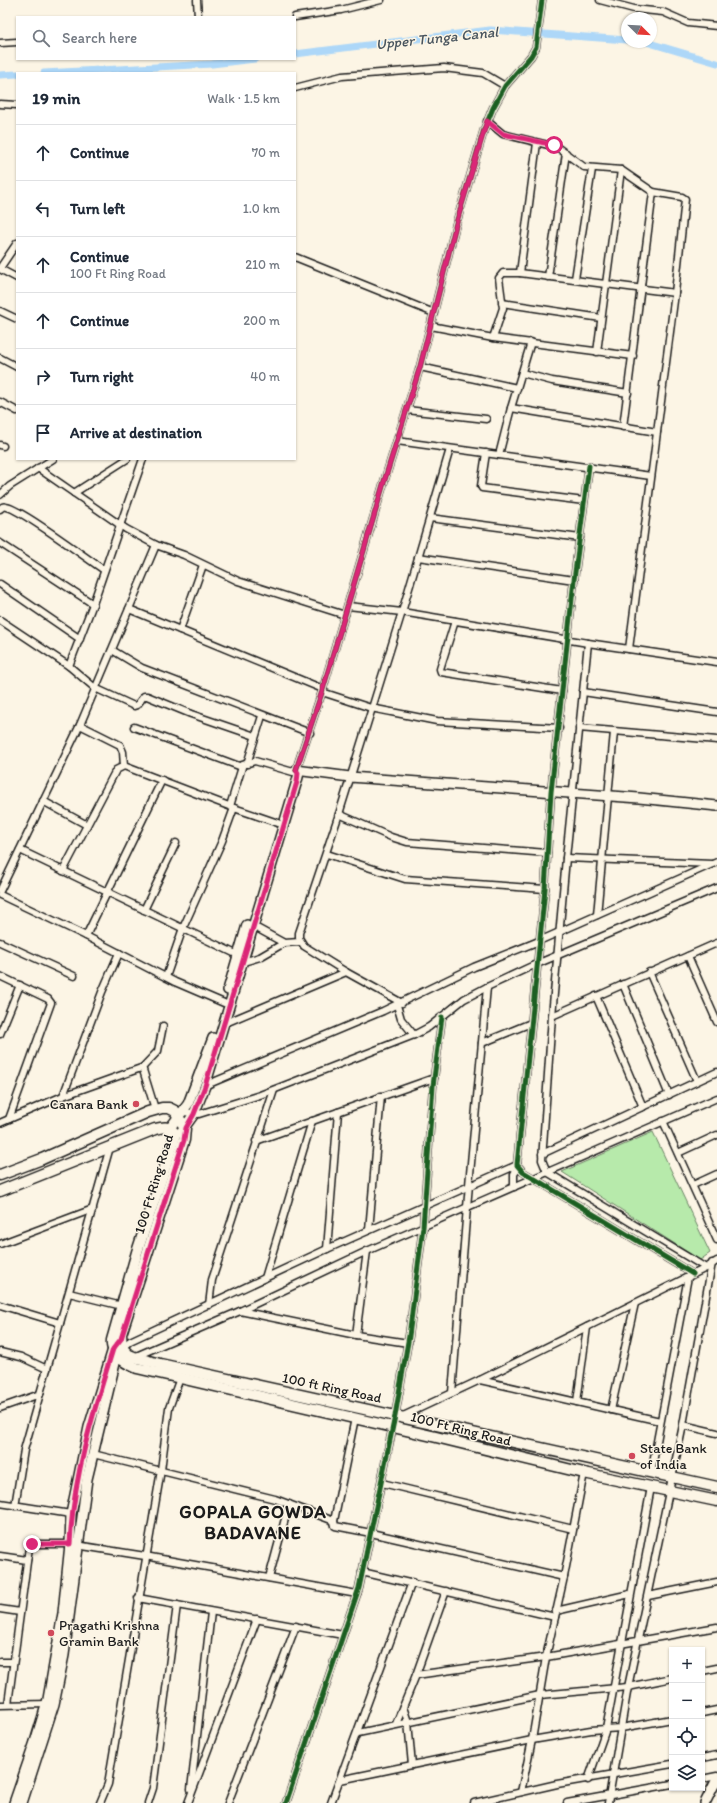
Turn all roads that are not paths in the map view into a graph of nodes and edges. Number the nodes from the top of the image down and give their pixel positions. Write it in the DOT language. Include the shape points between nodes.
graph roads {
  1 [pos="197,0"];
  2 [pos="381,0"];
  3 [pos="542,0"];
  4 [pos="600,0"];
  5 [pos="198,16"];
  6 [pos="296,18"];
  7 [pos="717,26"];
  8 [pos="16,42"];
  9 [pos="0,43"];
  10 [pos="505,86"];
  11 [pos="296,88"];
  12 [pos="0,104"];
  13 [pos="16,105"];
  14 [pos="487,121"];
  15 [pos="537,143"];
  16 [pos="566,153"];
  17 [pos="592,169"];
  18 [pos="621,170"];
  19 [pos="653,192"];
  20 [pos="16,244"];
  21 [pos="296,257"];
  22 [pos="0,268"];
  23 [pos="520,273"];
  24 [pos="548,276"];
  25 [pos="16,277"];
  26 [pos="575,279"];
  27 [pos="606,283"];
  28 [pos="641,288"];
  29 [pos="675,293"];
  30 [pos="502,303"];
  31 [pos="0,311"];
  32 [pos="434,313"];
  33 [pos="601,318"];
  34 [pos="16,319"];
  35 [pos="431,326"];
  36 [pos="492,338"];
  37 [pos="531,342"];
  38 [pos="597,352"];
  39 [pos="633,356"];
  40 [pos="0,358"];
  41 [pos="16,366"];
  42 [pos="420,367"];
  43 [pos="522,373"];
  44 [pos="517,388"];
  45 [pos="628,393"];
  46 [pos="0,402"];
  47 [pos="511,408"];
  48 [pos="16,410"];
  49 [pos="407,410"];
  50 [pos="486,419"];
  51 [pos="623,427"];
  52 [pos="657,432"];
  53 [pos="397,441"];
  54 [pos="450,449"];
  55 [pos="486,453"];
  56 [pos="498,454"];
  57 [pos="51,460"];
  58 [pos="125,460"];
  59 [pos="143,460"];
  60 [pos="589,466"];
  61 [pos="38,468"];
  62 [pos="651,476"];
  63 [pos="74,493"];
  64 [pos="0,495"];
  65 [pos="584,501"];
  66 [pos="0,509"];
  67 [pos="430,518"];
  68 [pos="120,525"];
  69 [pos="580,538"];
  70 [pos="0,542"];
  71 [pos="156,545"];
  72 [pos="418,557"];
  73 [pos="203,565"];
  74 [pos="104,570"];
  75 [pos="574,580"];
  76 [pos="0,584"];
  77 [pos="92,604"];
  78 [pos="348,606"];
  79 [pos="129,609"];
  80 [pos="402,612"];
  81 [pos="345,616"];
  82 [pos="0,620"];
  83 [pos="455,622"];
  84 [pos="180,630"];
  85 [pos="80,639"];
  86 [pos="568,640"];
  87 [pos="588,643"];
  88 [pos="628,649"];
  89 [pos="112,650"];
  90 [pos="717,662"];
  91 [pos="69,666"];
  92 [pos="95,688"];
  93 [pos="323,690"];
  94 [pos="562,690"];
  95 [pos="583,692"];
  96 [pos="371,708"];
  97 [pos="717,712"];
  98 [pos="262,716"];
  99 [pos="80,725"];
  100 [pos="134,727"];
  101 [pos="559,728"];
  102 [pos="579,728"];
  103 [pos="614,732"];
  104 [pos="310,733"];
  105 [pos="255,736"];
  106 [pos="717,740"];
  107 [pos="244,765"];
  108 [pos="124,766"];
  109 [pos="295,771"];
  110 [pos="350,777"];
  111 [pos="162,780"];
  112 [pos="551,792"];
  113 [pos="572,793"];
  114 [pos="608,796"];
  115 [pos="43,801"];
  116 [pos="717,806"];
  117 [pos="232,807"];
  118 [pos="339,814"];
  119 [pos="278,823"];
  120 [pos="87,825"];
  121 [pos="176,843"];
  122 [pos="20,850"];
  123 [pos="547,853"];
  124 [pos="327,854"];
  125 [pos="566,858"];
  126 [pos="602,859"];
  127 [pos="715,863"];
  128 [pos="63,871"];
  129 [pos="717,888"];
  130 [pos="545,889"];
  131 [pos="0,891"];
  132 [pos="107,892"];
  133 [pos="0,895"];
  134 [pos="144,910"];
  135 [pos="598,915"];
  136 [pos="253,926"];
  137 [pos="183,928"];
  138 [pos="560,932"];
  139 [pos="86,936"];
  140 [pos="539,941"];
  141 [pos="0,942"];
  142 [pos="300,942"];
  143 [pos="284,943"];
  144 [pos="717,943"];
  145 [pos="119,952"];
  146 [pos="557,956"];
  147 [pos="688,956"];
  148 [pos="241,958"];
  149 [pos="537,964"];
  150 [pos="346,972"];
  151 [pos="649,972"];
  152 [pos="0,976"];
  153 [pos="74,976"];
  154 [pos="166,977"];
  155 [pos="623,984"];
  156 [pos="20,985"];
  157 [pos="487,987"];
  158 [pos="596,996"];
  159 [pos="224,1003"];
  160 [pos="400,1004"];
  161 [pos="552,1016"];
  162 [pos="442,1017"];
  163 [pos="3,1019"];
  164 [pos="717,1022"];
  165 [pos="531,1023"];
  166 [pos="224,1024"];
  167 [pos="163,1026"];
  168 [pos="0,1034"];
  169 [pos="414,1035"];
  170 [pos="482,1043"];
  171 [pos="142,1068"];
  172 [pos="717,1072"];
  173 [pos="434,1078"];
  174 [pos="697,1081"];
  175 [pos="205,1086"];
  176 [pos="194,1088"];
  177 [pos="274,1090"];
  178 [pos="670,1095"];
  179 [pos="63,1096"];
  180 [pos="381,1096"];
  181 [pos="717,1098"];
  182 [pos="643,1107"];
  183 [pos="155,1109"];
  184 [pos="338,1112"];
  185 [pos="182,1114"];
  186 [pos="194,1114"];
  187 [pos="9,1118"];
  188 [pos="312,1121"];
  189 [pos="663,1121"];
  190 [pos="0,1123"];
  191 [pos="170,1128"];
  192 [pos="186,1128"];
  193 [pos="717,1135"];
  194 [pos="174,1140"];
  195 [pos="256,1141"];
  196 [pos="110,1147"];
  197 [pos="678,1153"];
  198 [pos="542,1154"];
  199 [pos="518,1166"];
  200 [pos="547,1172"];
  201 [pos="717,1174"];
  202 [pos="0,1175"];
  203 [pos="536,1178"];
  204 [pos="693,1185"];
  205 [pos="469,1186"];
  206 [pos="514,1187"];
  207 [pos="0,1191"];
  208 [pos="424,1207"];
  209 [pos="466,1207"];
  210 [pos="93,1210"];
  211 [pos="423,1227"];
  212 [pos="370,1230"];
  213 [pos="717,1240"];
  214 [pos="0,1244"];
  215 [pos="327,1249"];
  216 [pos="367,1251"];
  217 [pos="714,1262"];
  218 [pos="706,1268"];
  219 [pos="690,1276"];
  220 [pos="265,1278"];
  221 [pos="69,1293"];
  222 [pos="635,1303"];
  223 [pos="209,1304"];
  224 [pos="0,1305"];
  225 [pos="122,1306"];
  226 [pos="240,1311"];
  227 [pos="60,1323"];
  228 [pos="587,1327"];
  229 [pos="356,1335"];
  230 [pos="408,1343"];
  231 [pos="122,1350"];
  232 [pos="0,1352"];
  233 [pos="47,1369"];
  234 [pos="492,1374"];
  235 [pos="180,1378"];
  236 [pos="480,1380"];
  237 [pos="499,1385"];
  238 [pos="452,1393"];
  239 [pos="40,1394"];
  240 [pos="577,1402"];
  241 [pos="0,1408"];
  242 [pos="611,1410"];
  243 [pos="398,1417"];
  244 [pos="354,1418"];
  245 [pos="660,1421"];
  246 [pos="683,1425"];
  247 [pos="393,1427"];
  248 [pos="717,1433"];
  249 [pos="93,1454"];
  250 [pos="160,1470"];
  251 [pos="651,1473"];
  252 [pos="584,1474"];
  253 [pos="671,1478"];
  254 [pos="382,1483"];
  255 [pos="651,1487"];
  256 [pos="717,1487"];
  257 [pos="669,1491"];
  258 [pos="717,1501"];
  259 [pos="0,1503"];
  260 [pos="289,1504"];
  261 [pos="15,1506"];
  262 [pos="71,1514"];
  263 [pos="334,1521"];
  264 [pos="573,1529"];
  265 [pos="371,1533"];
  266 [pos="74,1545"];
  267 [pos="0,1556"];
  268 [pos="145,1556"];
  269 [pos="28,1560"];
  270 [pos="362,1572"];
  271 [pos="564,1577"];
  272 [pos="269,1578"];
  273 [pos="412,1582"];
  274 [pos="717,1582"];
  275 [pos="446,1591"];
  276 [pos="357,1594"];
  277 [pos="630,1594"];
  278 [pos="648,1596"];
  279 [pos="138,1598"];
  280 [pos="177,1605"];
  281 [pos="0,1609"];
  282 [pos="20,1612"];
  283 [pos="212,1612"];
  284 [pos="555,1614"];
  285 [pos="257,1619"];
  286 [pos="296,1626"];
  287 [pos="717,1627"];
  288 [pos="343,1635"];
  289 [pos="638,1642"];
  290 [pos="621,1645"];
  291 [pos="546,1657"];
  292 [pos="0,1662"];
  293 [pos="13,1662"];
  294 [pos="717,1668"];
  295 [pos="705,1671"];
  296 [pos="416,1674"];
  297 [pos="669,1679"];
  298 [pos="628,1687"];
  299 [pos="613,1689"];
  300 [pos="540,1695"];
  301 [pos="0,1704"];
  302 [pos="8,1704"];
  303 [pos="50,1704"];
  304 [pos="403,1707"];
  305 [pos="717,1710"];
  306 [pos="705,1712"];
  307 [pos="669,1720"];
  308 [pos="408,1722"];
  309 [pos="396,1724"];
  310 [pos="621,1728"];
  311 [pos="606,1729"];
  312 [pos="358,1733"];
  313 [pos="532,1740"];
  314 [pos="717,1755"];
  315 [pos="705,1757"];
  316 [pos="412,1765"];
  317 [pos="669,1765"];
  318 [pos="611,1776"];
  319 [pos="717,1776"];
  320 [pos="705,1778"];
  321 [pos="717,1779"];
  322 [pos="340,1780"];
  323 [pos="588,1780"];
  324 [pos="669,1785"];
  325 [pos="521,1792"];
  326 [pos="607,1796"];
  327 [pos="189,1801"];
  328 [pos="585,1802"];
  329 [pos="14,1803"];
  330 [pos="22,1803"];
  331 [pos="100,1803"];
  332 [pos="148,1803"];
  333 [pos="228,1803"];
  334 [pos="286,1803"];
  335 [pos="332,1803"];
  336 [pos="474,1803"];
  337 [pos="567,1803"];
  338 [pos="608,1803"];
  339 [pos="705,1803"];
  1 -- 5 [label="street"];
  2 -- 6 [label="street"];
  3 -- 10 [label="street" via="536,47"];
  4 -- 7 [label="street" via="624,7 668,14 688,23"];
  8 -- 9 [label="street"];
  10 -- 11 [label="street" via="483,73 439,68 342,76"];
  10 -- 14 [label="street"];
  12 -- 13 [label="street"];
  14 -- 15 [label="street" via="503,134"];
  14 -- 32 [label="street" via="456,224"];
  15 -- 16 [label="street" via="554,145"];
  15 -- 23 [label="street"];
  16 -- 17 [label="street" via="582,166"];
  16 -- 24 [label="street"];
  17 -- 18 [label="street"];
  17 -- 26 [label="street"];
  18 -- 19 [label="street"];
  18 -- 27 [label="street"];
  19 -- 28 [label="street"];
  19 -- 29 [label="street" via="685,199"];
  20 -- 22 [label="street"];
  21 -- 32 [label="street"];
  22 -- 25 [label="street"];
  23 -- 24 [label="street"];
  23 -- 30 [label="street" via="500,275"];
  24 -- 26 [label="street"];
  26 -- 27 [label="street"];
  27 -- 28 [label="street"];
  27 -- 33 [label="street"];
  28 -- 29 [label="street"];
  28 -- 39 [label="street"];
  29 -- 52 [label="street"];
  30 -- 33 [label="street"];
  30 -- 36 [label="street" via="502,312"];
  31 -- 34 [label="street"];
  32 -- 35 [label="street"];
  33 -- 38 [label="street"];
  35 -- 36 [label="street"];
  35 -- 42 [label="street"];
  36 -- 37 [label="street"];
  37 -- 38 [label="street"];
  37 -- 43 [label="street"];
  38 -- 39 [label="street"];
  39 -- 45 [label="street"];
  40 -- 41 [label="street"];
  42 -- 44 [label="street"];
  42 -- 49 [label="street"];
  43 -- 44 [label="street"];
  43 -- 45 [label="street" via="552,381"];
  44 -- 47 [label="street"];
  45 -- 51 [label="street"];
  46 -- 48 [label="street"];
  47 -- 51 [label="street"];
  47 -- 56 [label="street"];
  49 -- 50 [label="street"];
  49 -- 53 [label="street"];
  51 -- 52 [label="street"];
  52 -- 62 [label="street"];
  53 -- 54 [label="street"];
  53 -- 78 [label="street"];
  54 -- 55 [label="street"];
  54 -- 67 [label="street"];
  55 -- 56 [label="street"];
  55 -- 65 [label="street" via="482,488"];
  56 -- 60 [label="street"];
  57 -- 61 [label="street"];
  58 -- 63 [label="street"];
  59 -- 68 [label="street"];
  60 -- 62 [label="street"];
  60 -- 65 [label="street"];
  61 -- 63 [label="street"];
  61 -- 64 [label="street"];
  62 -- 88 [label="street"];
  63 -- 68 [label="street"];
  65 -- 69 [label="street"];
  66 -- 74 [label="street" via="7,507 32,521"];
  67 -- 69 [label="street"];
  67 -- 72 [label="street"];
  68 -- 71 [label="street"];
  68 -- 74 [label="street"];
  69 -- 75 [label="street"];
  70 -- 77 [label="street"];
  71 -- 73 [label="street"];
  71 -- 79 [label="street"];
  72 -- 75 [label="street"];
  72 -- 80 [label="street"];
  73 -- 81 [label="street" via="238,581"];
  73 -- 84 [label="street"];
  74 -- 77 [label="street"];
  75 -- 86 [label="street"];
  76 -- 85 [label="street"];
  77 -- 85 [label="street"];
  78 -- 80 [label="street"];
  78 -- 81 [label="street"];
  79 -- 84 [label="street"];
  79 -- 89 [label="street"];
  80 -- 83 [label="street"];
  80 -- 96 [label="street"];
  81 -- 93 [label="street"];
  82 -- 91 [label="street"];
  83 -- 86 [label="street"];
  83 -- 94 [label="street" via="440,672"];
  84 -- 93 [label="street"];
  85 -- 91 [label="street"];
  86 -- 87 [label="street"];
  86 -- 94 [label="street"];
  87 -- 88 [label="street"];
  87 -- 95 [label="street"];
  88 -- 90 [label="street"];
  89 -- 92 [label="street"];
  89 -- 98 [label="street" via="142,668"];
  91 -- 92 [label="street"];
  92 -- 99 [label="street"];
  92 -- 105 [label="street" via="136,706 144,696 147,696"];
  93 -- 96 [label="street"];
  93 -- 104 [label="street"];
  94 -- 101 [label="street"];
  95 -- 97 [label="street"];
  95 -- 102 [label="street"];
  96 -- 101 [label="street" via="452,723"];
  96 -- 110 [label="street"];
  98 -- 104 [label="street"];
  98 -- 105 [label="street"];
  99 -- 108 [label="street" via="120,745"];
  99 -- 115 [label="street"];
  100 -- 107 [label="street"];
  101 -- 112 [label="street"];
  102 -- 103 [label="street"];
  102 -- 113 [label="street"];
  103 -- 106 [label="street"];
  103 -- 114 [label="street"];
  104 -- 109 [label="street"];
  105 -- 107 [label="street"];
  107 -- 109 [label="street" via="255,761"];
  107 -- 117 [label="street"];
  108 -- 111 [label="street"];
  108 -- 120 [label="street" via="116,770"];
  109 -- 110 [label="main road"];
  109 -- 119 [label="main road"];
  109 -- 136 [label="main road" via="298,773 297,782"];
  110 -- 112 [label="main road"];
  110 -- 118 [label="street"];
  111 -- 117 [label="street"];
  111 -- 132 [label="street"];
  112 -- 113 [label="main road"];
  112 -- 123 [label="street"];
  113 -- 114 [label="main road"];
  113 -- 125 [label="street"];
  114 -- 116 [label="main road"];
  114 -- 126 [label="street"];
  115 -- 120 [label="street"];
  115 -- 122 [label="street"];
  117 -- 119 [label="street"];
  117 -- 137 [label="street" via="222,841"];
  118 -- 123 [label="street" via="407,842"];
  118 -- 124 [label="street"];
  119 -- 148 [label="main road"];
  120 -- 128 [label="street"];
  121 -- 134 [label="street"];
  122 -- 128 [label="street"];
  122 -- 131 [label="street"];
  123 -- 130 [label="street"];
  124 -- 130 [label="street" via="405,879"];
  124 -- 142 [label="street" via="299,934"];
  125 -- 126 [label="street"];
  125 -- 138 [label="street"];
  126 -- 127 [label="street"];
  126 -- 135 [label="street"];
  127 -- 135 [label="street"];
  128 -- 132 [label="street"];
  129 -- 146 [label="street"];
  130 -- 140 [label="street"];
  132 -- 134 [label="street"];
  132 -- 139 [label="street"];
  133 -- 139 [label="street"];
  134 -- 137 [label="street"];
  135 -- 138 [label="street"];
  136 -- 143 [label="street"];
  136 -- 148 [label="main road"];
  137 -- 148 [label="street"];
  137 -- 154 [label="street"];
  138 -- 140 [label="street"];
  138 -- 146 [label="street"];
  139 -- 145 [label="street"];
  140 -- 149 [label="street"];
  140 -- 160 [label="street" via="474,967"];
  141 -- 153 [label="street"];
  142 -- 143 [label="street"];
  142 -- 150 [label="street"];
  143 -- 148 [label="street" via="260,957"];
  144 -- 147 [label="street"];
  145 -- 154 [label="street"];
  145 -- 179 [label="street"];
  146 -- 149 [label="street"];
  146 -- 161 [label="street"];
  147 -- 151 [label="street"];
  147 -- 164 [label="street"];
  148 -- 159 [label="main road"];
  148 -- 166 [label="main road"];
  149 -- 157 [label="street"];
  149 -- 165 [label="street"];
  150 -- 160 [label="street"];
  150 -- 166 [label="street"];
  151 -- 155 [label="street"];
  151 -- 174 [label="street"];
  152 -- 156 [label="street"];
  154 -- 159 [label="street"];
  155 -- 158 [label="street"];
  155 -- 178 [label="street"];
  156 -- 163 [label="street"];
  156 -- 187 [label="street" via="51,1003"];
  157 -- 162 [label="street" via="464,999"];
  157 -- 170 [label="street"];
  158 -- 161 [label="street"];
  158 -- 182 [label="street"];
  159 -- 176 [label="main road"];
  160 -- 169 [label="street" via="401,1019"];
  160 -- 175 [label="street"];
  161 -- 198 [label="street"];
  162 -- 169 [label="street"];
  162 -- 173 [label="street"];
  163 -- 168 [label="street"];
  165 -- 170 [label="street"];
  165 -- 199 [label="street"];
  166 -- 175 [label="main road"];
  167 -- 171 [label="street" via="158,1050"];
  169 -- 177 [label="street"];
  170 -- 205 [label="street"];
  171 -- 179 [label="street"];
  171 -- 183 [label="street"];
  172 -- 174 [label="street"];
  173 -- 180 [label="street"];
  173 -- 208 [label="street"];
  174 -- 178 [label="street"];
  175 -- 176 [label="street"];
  175 -- 186 [label="main road"];
  176 -- 185 [label="main road"];
  177 -- 186 [label="street"];
  177 -- 195 [label="street"];
  178 -- 182 [label="street"];
  179 -- 187 [label="street"];
  180 -- 184 [label="street"];
  180 -- 212 [label="street"];
  181 -- 189 [label="street"];
  182 -- 198 [label="street"];
  183 -- 185 [label="main road, 100 Ft Ring Road" via="169,1108"];
  183 -- 202 [label="main road"];
  184 -- 188 [label="street"];
  184 -- 215 [label="street"];
  185 -- 186 [label="street"];
  185 -- 191 [label="main road"];
  185 -- 192 [label="main road, 100 Ft Ring Road"];
  186 -- 192 [label="main road"];
  187 -- 190 [label="street"];
  188 -- 195 [label="street"];
  188 -- 220 [label="street"];
  189 -- 197 [label="street"];
  189 -- 200 [label="street"];
  191 -- 194 [label="main road" via="174,1132"];
  191 -- 196 [label="main road, 100 Ft Ring Road" via="161,1127"];
  192 -- 194 [label="main road"];
  192 -- 231 [label="main road, 100 Ft Ring Road" via="144,1263"];
  193 -- 197 [label="street"];
  194 -- 225 [label="main road"];
  195 -- 223 [label="street" via="212,1280"];
  196 -- 207 [label="main road, 100 Ft Ring Road"];
  196 -- 210 [label="street"];
  197 -- 204 [label="street"];
  198 -- 200 [label="street"];
  199 -- 203 [label="street"];
  199 -- 205 [label="street"];
  199 -- 206 [label="street" via="514,1174"];
  200 -- 203 [label="street"];
  200 -- 218 [label="street"];
  201 -- 204 [label="street"];
  203 -- 206 [label="street"];
  203 -- 219 [label="street"];
  204 -- 213 [label="street"];
  205 -- 208 [label="street"];
  205 -- 209 [label="street"];
  206 -- 209 [label="street"];
  208 -- 211 [label="street"];
  208 -- 212 [label="street"];
  209 -- 211 [label="street"];
  209 -- 238 [label="street"];
  210 -- 214 [label="street"];
  210 -- 221 [label="street"];
  211 -- 216 [label="street"];
  211 -- 230 [label="street"];
  212 -- 215 [label="street"];
  215 -- 220 [label="street"];
  216 -- 226 [label="street"];
  216 -- 229 [label="street"];
  217 -- 218 [label="street"];
  217 -- 246 [label="street"];
  218 -- 219 [label="street"];
  219 -- 222 [label="street"];
  219 -- 245 [label="street"];
  220 -- 223 [label="street"];
  221 -- 225 [label="street"];
  221 -- 227 [label="street"];
  222 -- 228 [label="street"];
  222 -- 242 [label="street"];
  223 -- 231 [label="street" via="130,1341"];
  224 -- 227 [label="street"];
  225 -- 231 [label="main road" via="112,1340"];
  226 -- 229 [label="street"];
  226 -- 231 [label="street"];
  227 -- 233 [label="street"];
  228 -- 234 [label="street"];
  228 -- 240 [label="street"];
  229 -- 230 [label="street"];
  230 -- 243 [label="street"];
  231 -- 235 [label="main road, 100 Ft Ring Road" via="124,1362 137,1368"];
  231 -- 243 [label="main road, 100 ft Ring Road"];
  231 -- 249 [label="main road"];
  231 -- 262 [label="main road" via="89,1427"];
  232 -- 233 [label="street"];
  233 -- 239 [label="street"];
  234 -- 236 [label="street"];
  234 -- 237 [label="street"];
  235 -- 244 [label="main road, 100 Ft Ring Road"];
  235 -- 250 [label="street" via="169,1408"];
  236 -- 237 [label="street"];
  236 -- 238 [label="street"];
  237 -- 240 [label="street"];
  238 -- 243 [label="street"];
  239 -- 241 [label="street"];
  239 -- 261 [label="street" via="22,1462"];
  240 -- 242 [label="street"];
  242 -- 245 [label="street"];
  243 -- 247 [label="street"];
  243 -- 251 [label="main road, 100 ft Ring Road"];
  244 -- 247 [label="main road, 100 Ft Ring Road"];
  244 -- 263 [label="street"];
  245 -- 251 [label="street"];
  246 -- 248 [label="street"];
  246 -- 253 [label="street"];
  247 -- 252 [label="main road, 100 Ft Ring Road"];
  247 -- 254 [label="street"];
  249 -- 250 [label="street"];
  249 -- 266 [label="main road"];
  250 -- 260 [label="street"];
  250 -- 268 [label="street"];
  251 -- 253 [label="main road, 100 ft Ring Road"];
  252 -- 255 [label="main road, 100 Ft Ring Road"];
  252 -- 264 [label="street"];
  253 -- 256 [label="main road, 100 ft Ring Road"];
  253 -- 257 [label="street"];
  254 -- 264 [label="street"];
  254 -- 265 [label="street"];
  255 -- 257 [label="main road, 100 Ft Ring Road"];
  255 -- 277 [label="street"];
  257 -- 258 [label="main road, 100 Ft Ring Road"];
  257 -- 278 [label="street"];
  259 -- 261 [label="street"];
  260 -- 263 [label="street"];
  260 -- 272 [label="street"];
  261 -- 262 [label="street"];
  262 -- 266 [label="main road"];
  263 -- 265 [label="street" via="338,1528"];
  264 -- 271 [label="street"];
  265 -- 270 [label="street"];
  265 -- 271 [label="street"];
  266 -- 268 [label="street"];
  266 -- 269 [label="street" via="32,1544 29,1547"];
  266 -- 303 [label="main road"];
  267 -- 269 [label="street"];
  268 -- 272 [label="street"];
  268 -- 279 [label="street"];
  269 -- 282 [label="street"];
  270 -- 273 [label="street"];
  270 -- 276 [label="street"];
  271 -- 284 [label="street"];
  272 -- 276 [label="street"];
  273 -- 275 [label="street"];
  273 -- 312 [label="street"];
  274 -- 278 [label="street"];
  275 -- 284 [label="street"];
  275 -- 296 [label="street"];
  276 -- 288 [label="street"];
  277 -- 284 [label="street"];
  277 -- 290 [label="street"];
  278 -- 289 [label="street"];
  279 -- 280 [label="street"];
  279 -- 331 [label="street" via="108,1784"];
  280 -- 283 [label="street"];
  280 -- 332 [label="street" via="153,1788"];
  281 -- 282 [label="street"];
  282 -- 293 [label="street"];
  283 -- 285 [label="street"];
  283 -- 327 [label="street"];
  284 -- 291 [label="street"];
  285 -- 286 [label="street"];
  285 -- 327 [label="street"];
  286 -- 288 [label="street"];
  286 -- 333 [label="street"];
  287 -- 289 [label="street"];
  288 -- 334 [label="street"];
  289 -- 290 [label="street"];
  289 -- 298 [label="street"];
  290 -- 291 [label="street"];
  290 -- 299 [label="street"];
  291 -- 296 [label="street"];
  291 -- 300 [label="street"];
  292 -- 293 [label="street"];
  293 -- 302 [label="street"];
  294 -- 295 [label="street"];
  296 -- 304 [label="street"];
  297 -- 298 [label="street"];
  298 -- 299 [label="street"];
  298 -- 310 [label="street"];
  299 -- 300 [label="street"];
  299 -- 311 [label="street"];
  300 -- 308 [label="street"];
  300 -- 313 [label="street"];
  301 -- 302 [label="street"];
  302 -- 303 [label="street"];
  303 -- 329 [label="main road"];
  303 -- 330 [label="main road"];
  304 -- 308 [label="street"];
  304 -- 309 [label="street"];
  305 -- 306 [label="street"];
  307 -- 310 [label="street"];
  308 -- 309 [label="street"];
  308 -- 316 [label="street"];
  309 -- 312 [label="street"];
  310 -- 311 [label="street"];
  310 -- 318 [label="street"];
  311 -- 313 [label="street"];
  311 -- 323 [label="street"];
  312 -- 322 [label="street"];
  313 -- 316 [label="street"];
  313 -- 325 [label="street"];
  314 -- 315 [label="street"];
  316 -- 322 [label="street"];
  317 -- 318 [label="street"];
  318 -- 323 [label="street"];
  318 -- 326 [label="street"];
  319 -- 320 [label="street"];
  321 -- 339 [label="main road"];
  322 -- 335 [label="street"];
  323 -- 325 [label="street"];
  324 -- 326 [label="street"];
  325 -- 336 [label="street"];
  326 -- 328 [label="street"];
  326 -- 338 [label="street"];
  328 -- 337 [label="street"];
}
